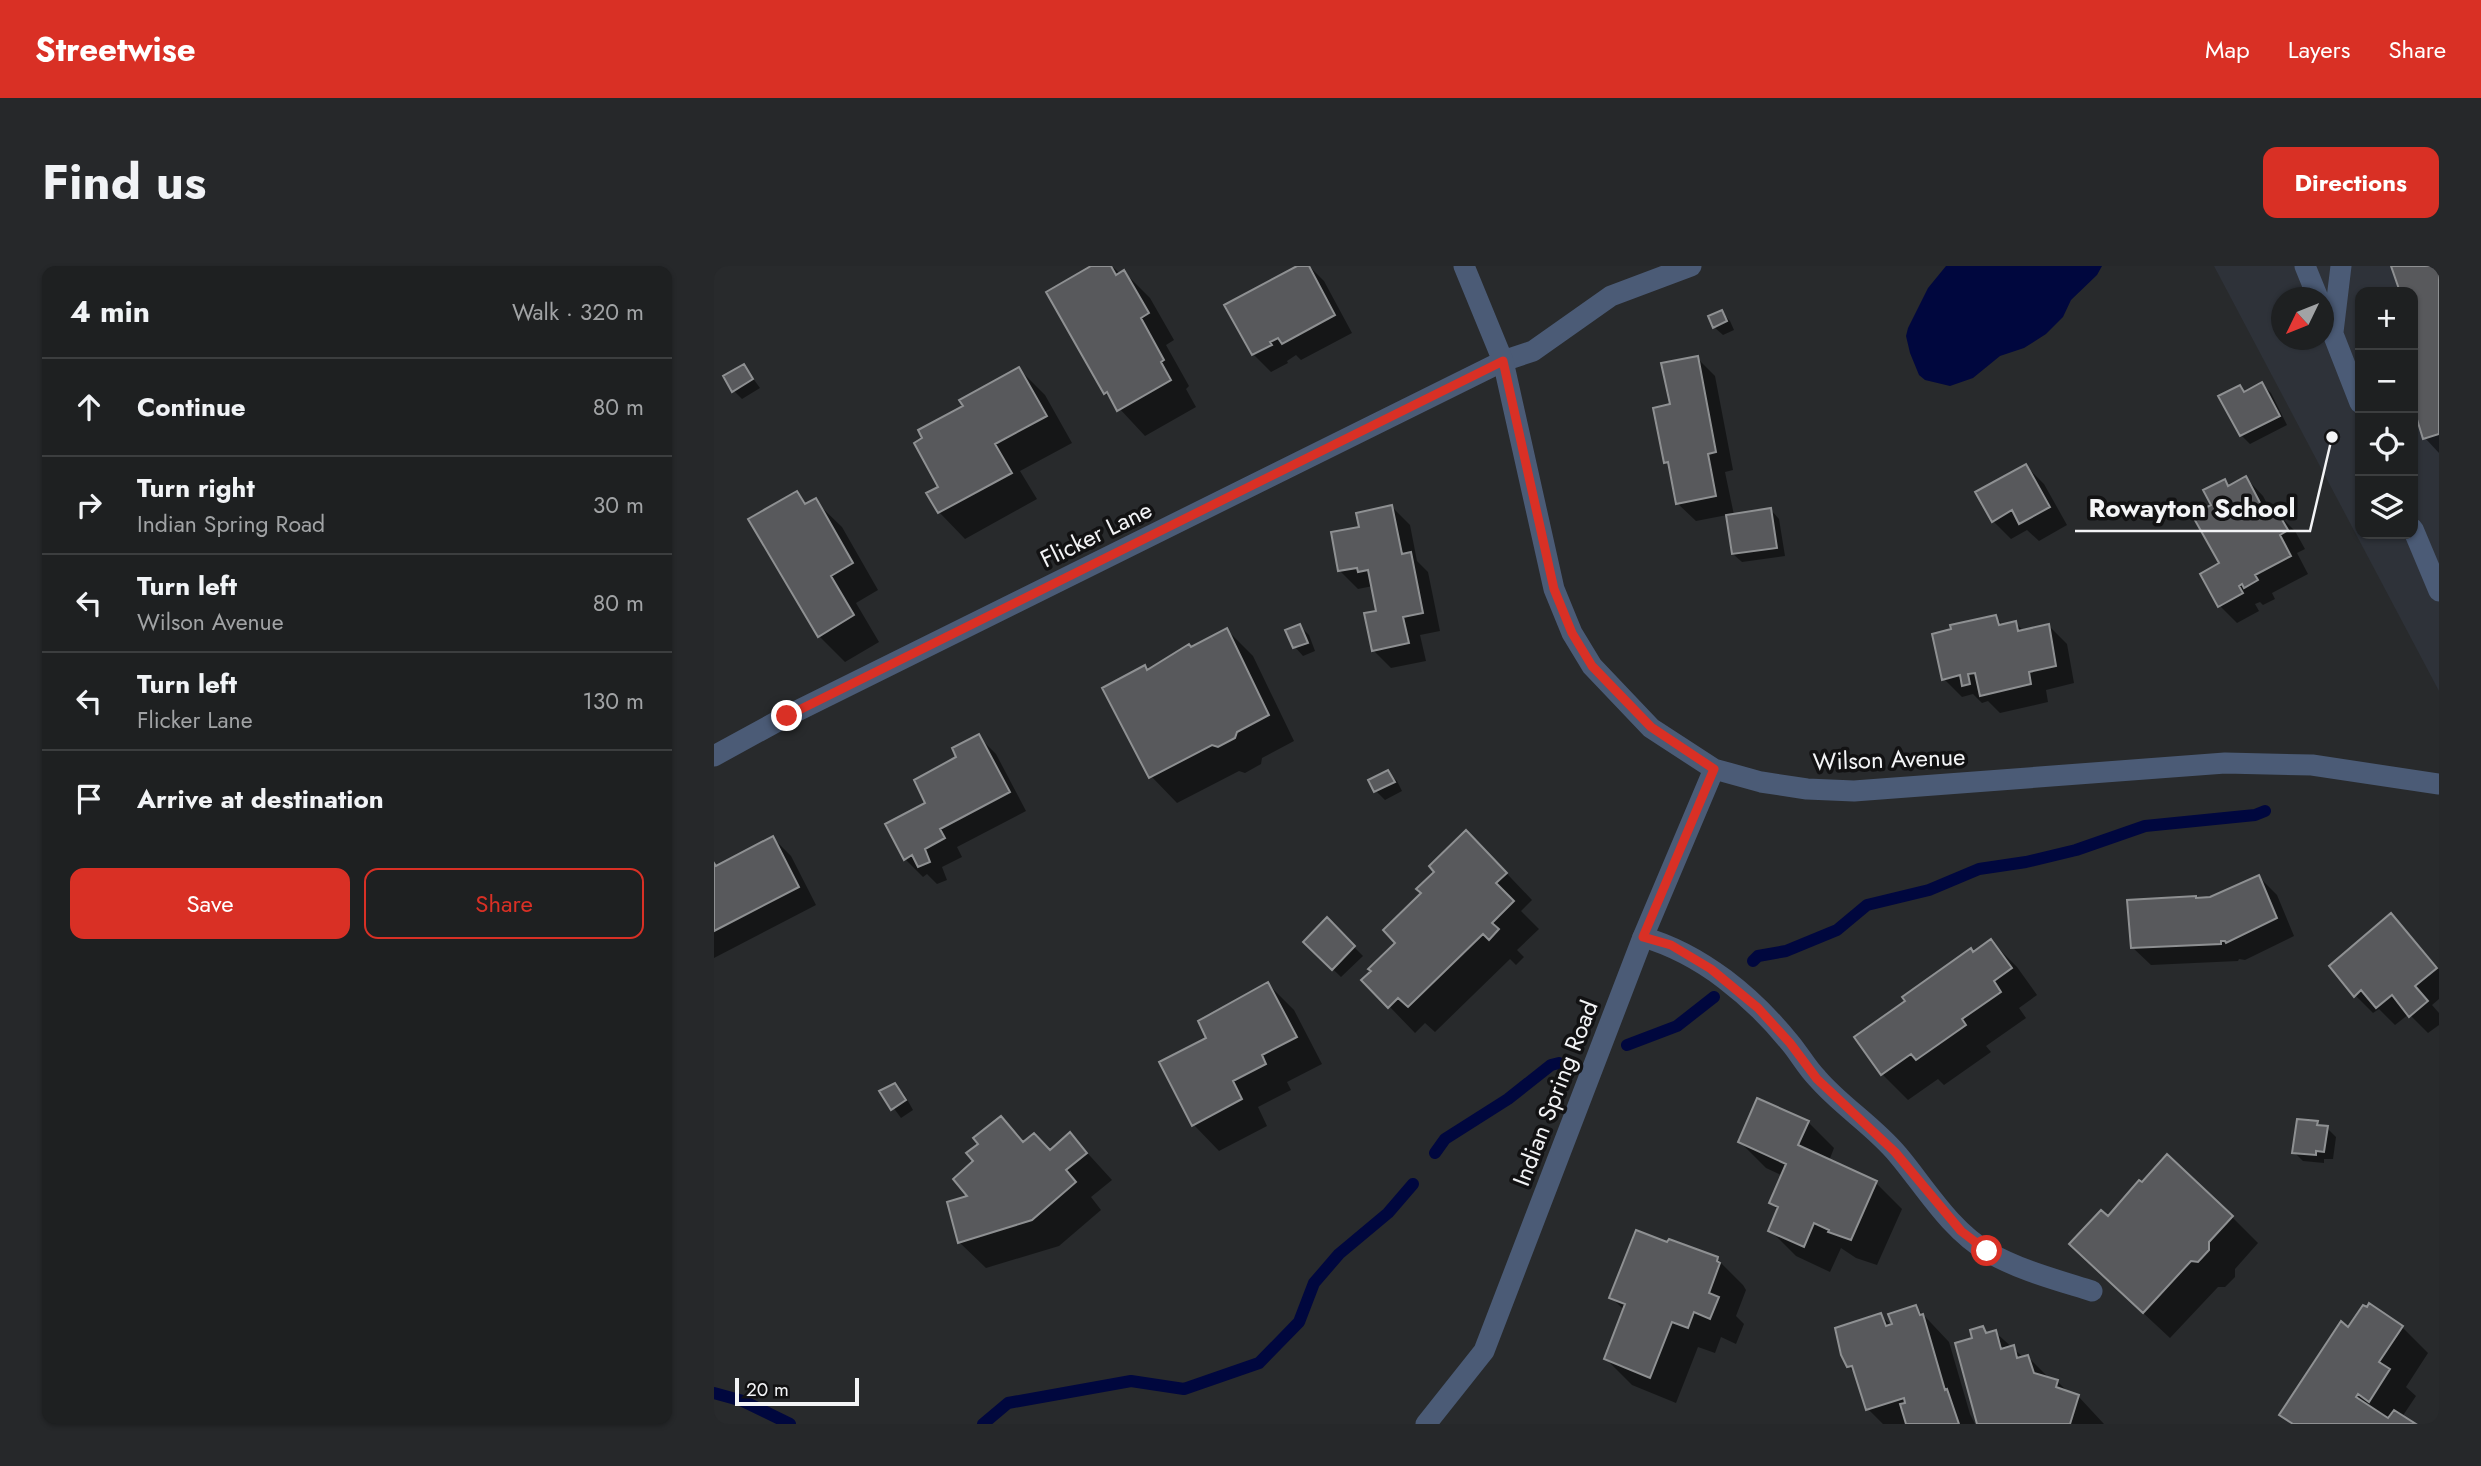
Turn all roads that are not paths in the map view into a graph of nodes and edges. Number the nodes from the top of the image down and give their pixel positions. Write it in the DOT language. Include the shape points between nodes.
graph roads {
  1 [pos="1464,266"];
  2 [pos="1691,266"];
  3 [pos="2305,266"];
  4 [pos="2341,266"];
  5 [pos="2314,287"];
  6 [pos="2334,326"];
  7 [pos="2334,337"];
  8 [pos="1503,361"];
  9 [pos="2355,390"];
  10 [pos="2417,539"];
  11 [pos="2439,591"];
  12 [pos="714,756"];
  13 [pos="1714,769"];
  14 [pos="2439,784"];
  15 [pos="1643,937"];
  16 [pos="2092,1291"];
  17 [pos="1426,1424"];
  1 -- 8 [label="street, Wilson Avenue"];
  2 -- 8 [label="street, Flicker Lane" via="1611,296 1533,351"];
  3 -- 5 [label="street"];
  4 -- 6 [label="street"];
  7 -- 9 [label="street"];
  8 -- 12 [label="street, Flicker Lane"];
  8 -- 13 [label="street, Wilson Avenue" via="1554,589 1572,633 1592,666 1651,727"];
  10 -- 11 [label="street"];
  13 -- 14 [label="street, Wilson Avenue" via="1760,782 1854,791 2225,763 2312,765"];
  13 -- 15 [label="street, Indian Spring Road"];
  15 -- 16 [label="street" via="1671,945 1711,969 1758,1008 1817,1079 1895,1152 1961,1231 1987,1251"];
  15 -- 17 [label="street, Indian Spring Road" via="1484,1351"];
}
